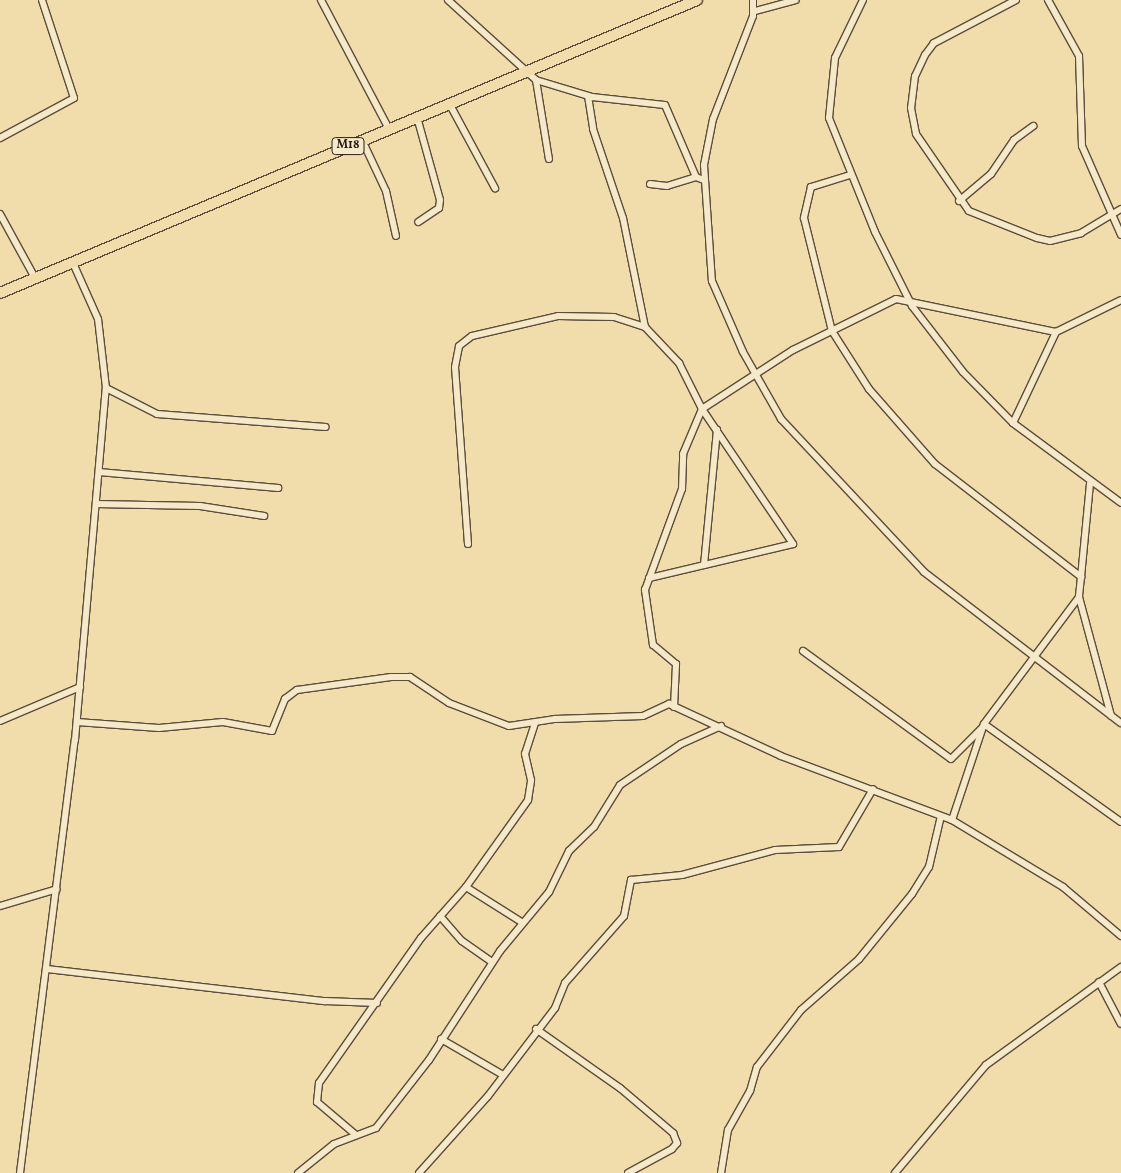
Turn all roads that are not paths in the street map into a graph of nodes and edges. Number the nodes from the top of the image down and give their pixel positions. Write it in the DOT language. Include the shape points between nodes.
graph roads {
  1 [pos="42,0"];
  2 [pos="321,0"];
  3 [pos="448,0"];
  4 [pos="697,0"];
  5 [pos="753,0"];
  6 [pos="796,0"];
  7 [pos="863,0"];
  8 [pos="1016,0"];
  9 [pos="1048,0"];
  10 [pos="755,11"];
  11 [pos="523,72"];
  12 [pos="536,80"];
  13 [pos="588,96"];
  14 [pos="450,103"];
  15 [pos="417,117"];
  16 [pos="1033,126"];
  17 [pos="389,129"];
  18 [pos="0,138"];
  19 [pos="362,140"];
  20 [pos="549,159"];
  21 [pos="850,175"];
  22 [pos="696,177"];
  23 [pos="704,180"];
  24 [pos="650,184"];
  25 [pos="495,188"];
  26 [pos="959,201"];
  27 [pos="1121,209"];
  28 [pos="0,214"];
  29 [pos="1110,215"];
  30 [pos="418,222"];
  31 [pos="1121,235"];
  32 [pos="396,236"];
  33 [pos="73,263"];
  34 [pos="35,278"];
  35 [pos="0,293"];
  36 [pos="908,298"];
  37 [pos="1121,300"];
  38 [pos="645,327"];
  39 [pos="832,331"];
  40 [pos="1056,332"];
  41 [pos="754,372"];
  42 [pos="106,388"];
  43 [pos="702,409"];
  44 [pos="1013,423"];
  45 [pos="325,428"];
  46 [pos="717,430"];
  47 [pos="99,472"];
  48 [pos="1090,483"];
  49 [pos="278,488"];
  50 [pos="1121,503"];
  51 [pos="96,504"];
  52 [pos="264,516"];
  53 [pos="468,544"];
  54 [pos="704,565"];
  55 [pos="1081,577"];
  56 [pos="649,578"];
  57 [pos="1080,597"];
  58 [pos="803,652"];
  59 [pos="1034,658"];
  60 [pos="80,687"];
  61 [pos="674,707"];
  62 [pos="1111,716"];
  63 [pos="0,721"];
  64 [pos="77,722"];
  65 [pos="1121,722"];
  66 [pos="535,723"];
  67 [pos="721,726"];
  68 [pos="984,726"];
  69 [pos="873,789"];
  70 [pos="940,816"];
  71 [pos="952,820"];
  72 [pos="1121,822"];
  73 [pos="466,887"];
  74 [pos="57,889"];
  75 [pos="0,906"];
  76 [pos="440,916"];
  77 [pos="523,923"];
  78 [pos="1121,936"];
  79 [pos="492,962"];
  80 [pos="1121,967"];
  81 [pos="47,969"];
  82 [pos="1099,982"];
  83 [pos="377,1002"];
  84 [pos="1121,1024"];
  85 [pos="536,1029"];
  86 [pos="441,1039"];
  87 [pos="503,1075"];
  88 [pos="356,1135"];
  89 [pos="20,1173"];
  90 [pos="298,1173"];
  91 [pos="419,1173"];
  92 [pos="628,1173"];
  93 [pos="721,1173"];
  94 [pos="895,1173"];
  1 -- 18 [label="street" via="74,98"];
  2 -- 17 [label="street"];
  3 -- 11 [label="street"];
  4 -- 11 [label="main road, M18"];
  5 -- 10 [label="street"];
  6 -- 10 [label="street"];
  7 -- 21 [label="street" via="835,58 828,104 831,129"];
  8 -- 26 [label="street" via="934,43 915,76 911,108 916,134"];
  9 -- 29 [label="street" via="1079,56 1082,146"];
  10 -- 23 [label="street" via="713,119"];
  11 -- 12 [label="street"];
  11 -- 14 [label="main road, M18"];
  12 -- 13 [label="street"];
  12 -- 20 [label="street"];
  13 -- 22 [label="street" via="665,105"];
  13 -- 38 [label="street" via="593,130 623,218"];
  14 -- 15 [label="main road, M18"];
  14 -- 25 [label="street"];
  15 -- 17 [label="main road, M18"];
  15 -- 30 [label="street" via="440,200 439,208"];
  16 -- 26 [label="street" via="1014,140 991,174"];
  17 -- 19 [label="main road, M18"];
  19 -- 32 [label="street" via="386,191"];
  19 -- 33 [label="main road, M18"];
  21 -- 36 [label="street"];
  21 -- 39 [label="street" via="814,184 804,207"];
  22 -- 23 [label="street"];
  22 -- 24 [label="street" via="667,186"];
  23 -- 41 [label="street" via="715,291"];
  26 -- 29 [label="street" via="969,211 1050,241 1081,233"];
  27 -- 29 [label="street"];
  28 -- 34 [label="street"];
  29 -- 31 [label="street"];
  33 -- 34 [label="main road, M18"];
  33 -- 42 [label="street" via="98,319"];
  34 -- 35 [label="main road, M18"];
  36 -- 39 [label="street" via="886,303"];
  36 -- 40 [label="street"];
  36 -- 44 [label="street" via="963,372"];
  37 -- 40 [label="street"];
  38 -- 43 [label="street" via="679,363"];
  38 -- 53 [label="street" via="594,314 558,316 472,336 459,346 455,367"];
  39 -- 41 [label="street"];
  39 -- 55 [label="street" via="869,389 935,464"];
  40 -- 44 [label="street"];
  41 -- 43 [label="street"];
  41 -- 59 [label="street" via="781,419 887,536 924,572"];
  42 -- 45 [label="street" via="157,414"];
  42 -- 47 [label="street"];
  43 -- 46 [label="street"];
  43 -- 56 [label="street" via="683,454 682,489"];
  44 -- 48 [label="street"];
  46 -- 54 [label="street" via="710,466"];
  46 -- 54 [label="street" via="794,544"];
  47 -- 49 [label="street"];
  47 -- 51 [label="street"];
  48 -- 50 [label="street"];
  48 -- 55 [label="street"];
  51 -- 52 [label="street" via="200,506"];
  51 -- 60 [label="street"];
  54 -- 56 [label="street"];
  55 -- 57 [label="street"];
  56 -- 61 [label="street" via="644,599 650,638 656,650 676,664"];
  57 -- 59 [label="street"];
  57 -- 62 [label="street"];
  58 -- 68 [label="street" via="951,759"];
  59 -- 62 [label="street"];
  59 -- 68 [label="street"];
  60 -- 63 [label="street"];
  60 -- 64 [label="street"];
  61 -- 66 [label="street" via="664,704 643,716"];
  61 -- 67 [label="street"];
  62 -- 65 [label="street"];
  64 -- 66 [label="street" via="159,728 223,722 272,731 286,699 297,690 401,677 420,682 449,703 500,724"];
  64 -- 74 [label="street"];
  66 -- 73 [label="street" via="525,754 531,780 528,800"];
  67 -- 69 [label="street" via="781,756"];
  67 -- 77 [label="street" via="681,744 620,785"];
  68 -- 71 [label="street"];
  68 -- 72 [label="street"];
  69 -- 70 [label="street"];
  69 -- 85 [label="street" via="839,847 774,850 682,875 632,880 624,916 565,984 555,1008"];
  70 -- 71 [label="street"];
  70 -- 93 [label="street" via="929,867 912,894 859,959 801,1010 757,1066 750,1091 728,1130"];
  71 -- 78 [label="street" via="1063,887"];
  73 -- 76 [label="street"];
  73 -- 77 [label="street"];
  74 -- 75 [label="street"];
  74 -- 81 [label="street"];
  76 -- 79 [label="street" via="462,941"];
  76 -- 83 [label="street"];
  77 -- 79 [label="street"];
  79 -- 86 [label="street"];
  80 -- 82 [label="street"];
  81 -- 83 [label="street" via="324,1001"];
  81 -- 89 [label="street"];
  82 -- 84 [label="street"];
  82 -- 94 [label="street" via="986,1065"];
  83 -- 88 [label="street" via="319,1083 316,1096 321,1108"];
  85 -- 87 [label="street"];
  85 -- 92 [label="street" via="635,1099 676,1138 672,1149"];
  86 -- 87 [label="street"];
  86 -- 88 [label="street" via="376,1128 367,1134"];
  87 -- 91 [label="street"];
  88 -- 90 [label="street" via="322,1151"];
}
